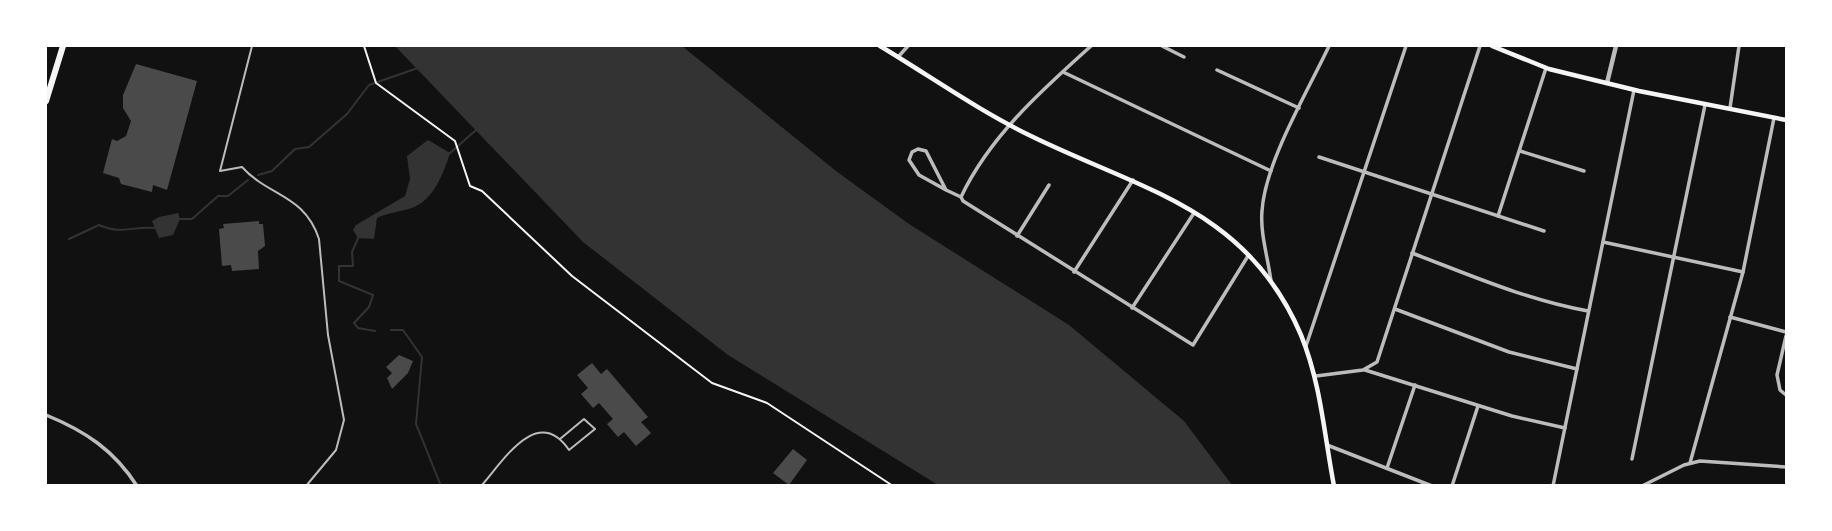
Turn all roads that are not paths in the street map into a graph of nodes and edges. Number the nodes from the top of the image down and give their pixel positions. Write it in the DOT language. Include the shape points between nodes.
graph roads {
  1 [pos="63,46"];
  2 [pos="252,46"];
  3 [pos="880,46"];
  4 [pos="902,46"];
  5 [pos="908,46"];
  6 [pos="1091,46"];
  7 [pos="1162,46"];
  8 [pos="1328,46"];
  9 [pos="1406,46"];
  10 [pos="1480,46"];
  11 [pos="1492,46"];
  12 [pos="1616,46"];
  13 [pos="1740,46"];
  14 [pos="898,57"];
  15 [pos="1184,57"];
  16 [pos="1546,68"];
  17 [pos="1217,70"];
  18 [pos="1063,72"];
  19 [pos="1607,83"];
  20 [pos="1634,89"];
  21 [pos="46,101"];
  22 [pos="1706,103"];
  23 [pos="1299,108"];
  24 [pos="1730,108"];
  25 [pos="1774,117"];
  26 [pos="1787,120"];
  27 [pos="1009,125"];
  28 [pos="1520,151"];
  29 [pos="1319,157"];
  30 [pos="1271,171"];
  31 [pos="1584,171"];
  32 [pos="1365,173"];
  33 [pos="1133,180"];
  34 [pos="1049,185"];
  35 [pos="946,190"];
  36 [pos="1432,194"];
  37 [pos="961,197"];
  38 [pos="1195,211"];
  39 [pos="1498,216"];
  40 [pos="1544,231"];
  41 [pos="1017,236"];
  42 [pos="1603,242"];
  43 [pos="1412,253"];
  44 [pos="1248,256"];
  45 [pos="1675,257"];
  46 [pos="1074,272"];
  47 [pos="1743,272"];
  48 [pos="1271,283"];
  49 [pos="1132,308"];
  50 [pos="1395,309"];
  51 [pos="1588,312"];
  52 [pos="1730,317"];
  53 [pos="1787,334"];
  54 [pos="1306,348"];
  55 [pos="1577,369"];
  56 [pos="1363,370"];
  57 [pos="1316,376"];
  58 [pos="1415,385"];
  59 [pos="1787,395"];
  60 [pos="1478,406"];
  61 [pos="46,415"];
  62 [pos="1565,428"];
  63 [pos="560,439"];
  64 [pos="1327,445"];
  65 [pos="1632,459"];
  66 [pos="1690,463"];
  67 [pos="1787,467"];
  68 [pos="1387,468"];
  69 [pos="137,485"];
  70 [pos="306,485"];
  71 [pos="481,485"];
  72 [pos="1334,485"];
  73 [pos="1432,485"];
  74 [pos="1452,485"];
  75 [pos="1553,485"];
  76 [pos="1642,485"];
  1 -- 21 [label="highway"];
  2 -- 70 [label="lane" via="220,171 242,167 260,185 293,201 319,239 328,335 344,420 336,450"];
  3 -- 14 [label="main road"];
  4 -- 14 [label="street"];
  5 -- 14 [label="street"];
  6 -- 18 [label="street"];
  7 -- 15 [label="street"];
  8 -- 23 [label="street"];
  9 -- 32 [label="street"];
  10 -- 36 [label="street"];
  11 -- 16 [label="main road"];
  12 -- 19 [label="street"];
  13 -- 24 [label="street"];
  14 -- 27 [label="main road"];
  16 -- 19 [label="main road"];
  16 -- 28 [label="street"];
  17 -- 23 [label="street"];
  18 -- 27 [label="street"];
  18 -- 30 [label="street"];
  19 -- 20 [label="main road"];
  20 -- 22 [label="main road"];
  20 -- 42 [label="street"];
  22 -- 24 [label="main road"];
  22 -- 45 [label="street"];
  23 -- 30 [label="street"];
  24 -- 25 [label="main road"];
  25 -- 26 [label="main road"];
  25 -- 47 [label="street"];
  27 -- 33 [label="main road"];
  27 -- 37 [label="street"];
  28 -- 31 [label="street"];
  28 -- 39 [label="street"];
  29 -- 32 [label="street"];
  30 -- 48 [label="street" via="1262,211"];
  32 -- 36 [label="street"];
  32 -- 54 [label="street"];
  33 -- 38 [label="main road"];
  33 -- 46 [label="street"];
  34 -- 41 [label="street"];
  35 -- 35 [label="street" via="915,172 909,160 912,152 920,149 927,153"];
  35 -- 37 [label="street"];
  36 -- 39 [label="street"];
  36 -- 43 [label="street"];
  37 -- 41 [label="street"];
  38 -- 44 [label="main road"];
  38 -- 49 [label="street"];
  39 -- 40 [label="street"];
  41 -- 46 [label="street"];
  42 -- 45 [label="street"];
  42 -- 51 [label="street"];
  43 -- 50 [label="street"];
  43 -- 51 [label="street" via="1508,290"];
  44 -- 48 [label="main road"];
  44 -- 49 [label="street" via="1193,345"];
  45 -- 47 [label="street"];
  45 -- 65 [label="street"];
  46 -- 49 [label="street"];
  47 -- 52 [label="street"];
  48 -- 54 [label="main road"];
  50 -- 55 [label="street" via="1509,352"];
  50 -- 56 [label="street" via="1377,362"];
  51 -- 55 [label="street"];
  52 -- 53 [label="street"];
  52 -- 66 [label="street"];
  53 -- 59 [label="street" via="1777,375 1780,390"];
  54 -- 57 [label="main road"];
  55 -- 62 [label="street"];
  56 -- 57 [label="street"];
  56 -- 58 [label="street"];
  57 -- 64 [label="main road"];
  58 -- 60 [label="street"];
  58 -- 68 [label="street"];
  60 -- 62 [label="street"];
  60 -- 74 [label="street"];
  61 -- 69 [label="street" via="104,446"];
  62 -- 75 [label="street"];
  63 -- 63 [label="lane" via="584,419 594,429 569,450"];
  63 -- 71 [label="lane" via="545,433 525,438"];
  64 -- 68 [label="street"];
  64 -- 72 [label="main road"];
  66 -- 67 [label="street"];
  66 -- 76 [label="street"];
  68 -- 73 [label="street"];
}
